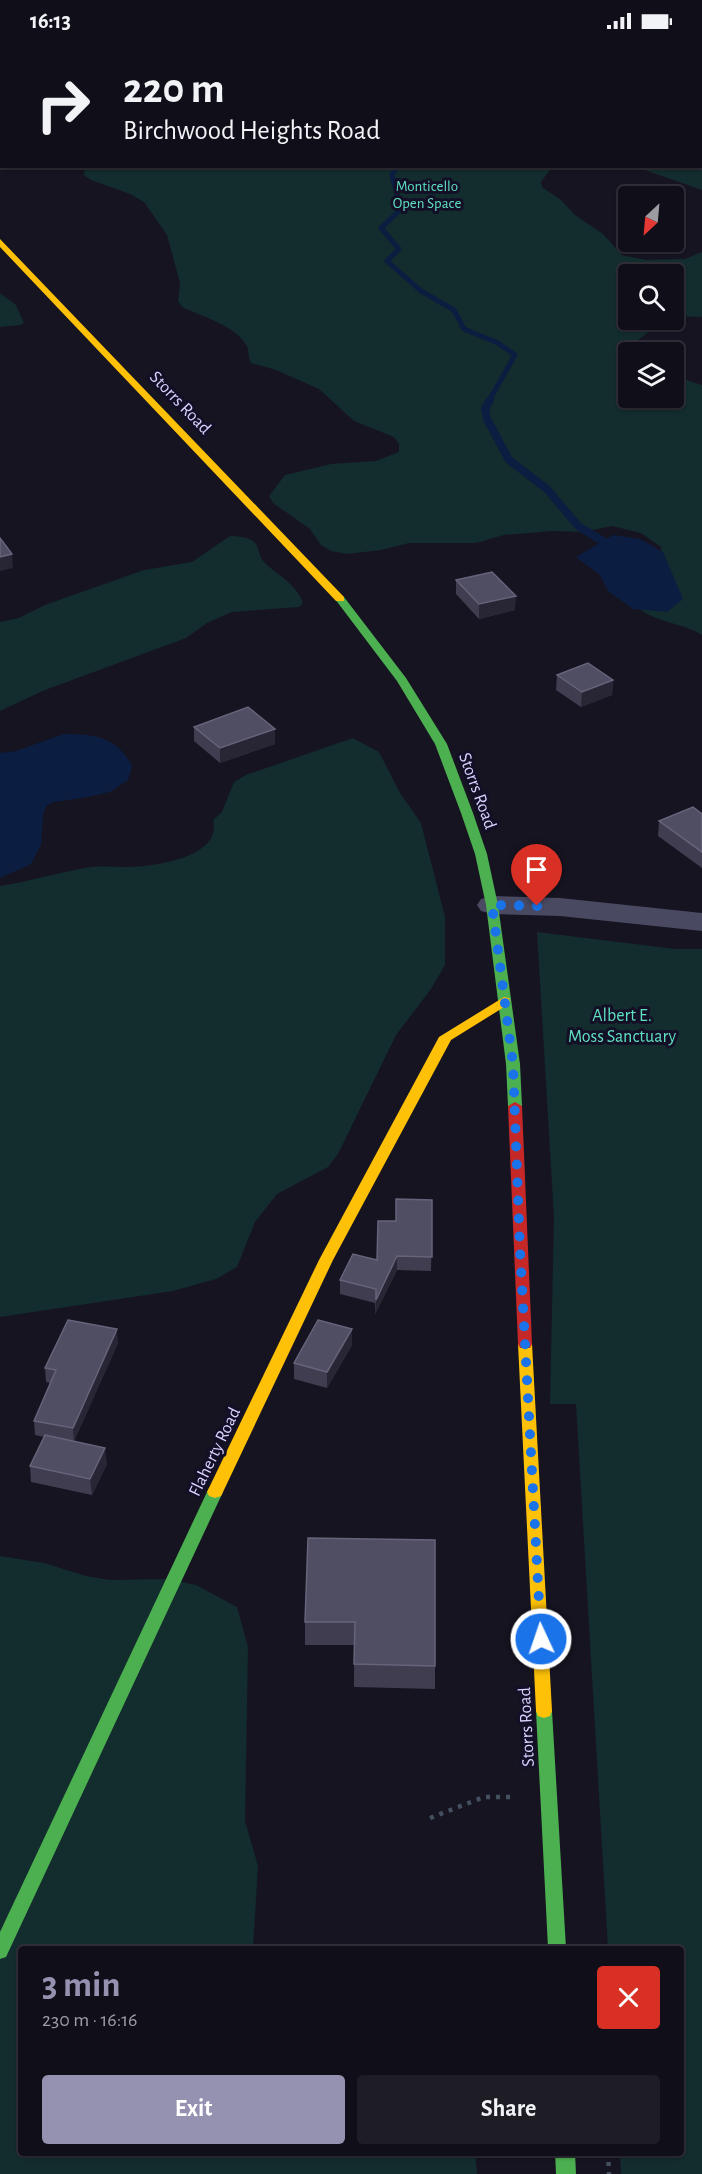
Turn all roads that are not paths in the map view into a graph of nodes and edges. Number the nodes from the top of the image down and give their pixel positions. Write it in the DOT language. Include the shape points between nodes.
graph roads {
  1 [pos="0,242"];
  2 [pos="492,905"];
  3 [pos="702,922"];
  4 [pos="504,1001"];
  5 [pos="557,1946"];
  6 [pos="0,1951"];
  7 [pos="565,2156"];
  8 [pos="566,2174"];
  1 -- 2 [label="main road, Storrs Road" via="339,599 402,680 441,744 481,854"];
  2 -- 3 [label="street" via="560,907"];
  2 -- 4 [label="main road, Storrs Road"];
  4 -- 5 [label="main road, Storrs Road" via="513,1064"];
  4 -- 6 [label="main road, Flaherty Road" via="446,1037 337,1240"];
  7 -- 8 [label="main road"];
}
